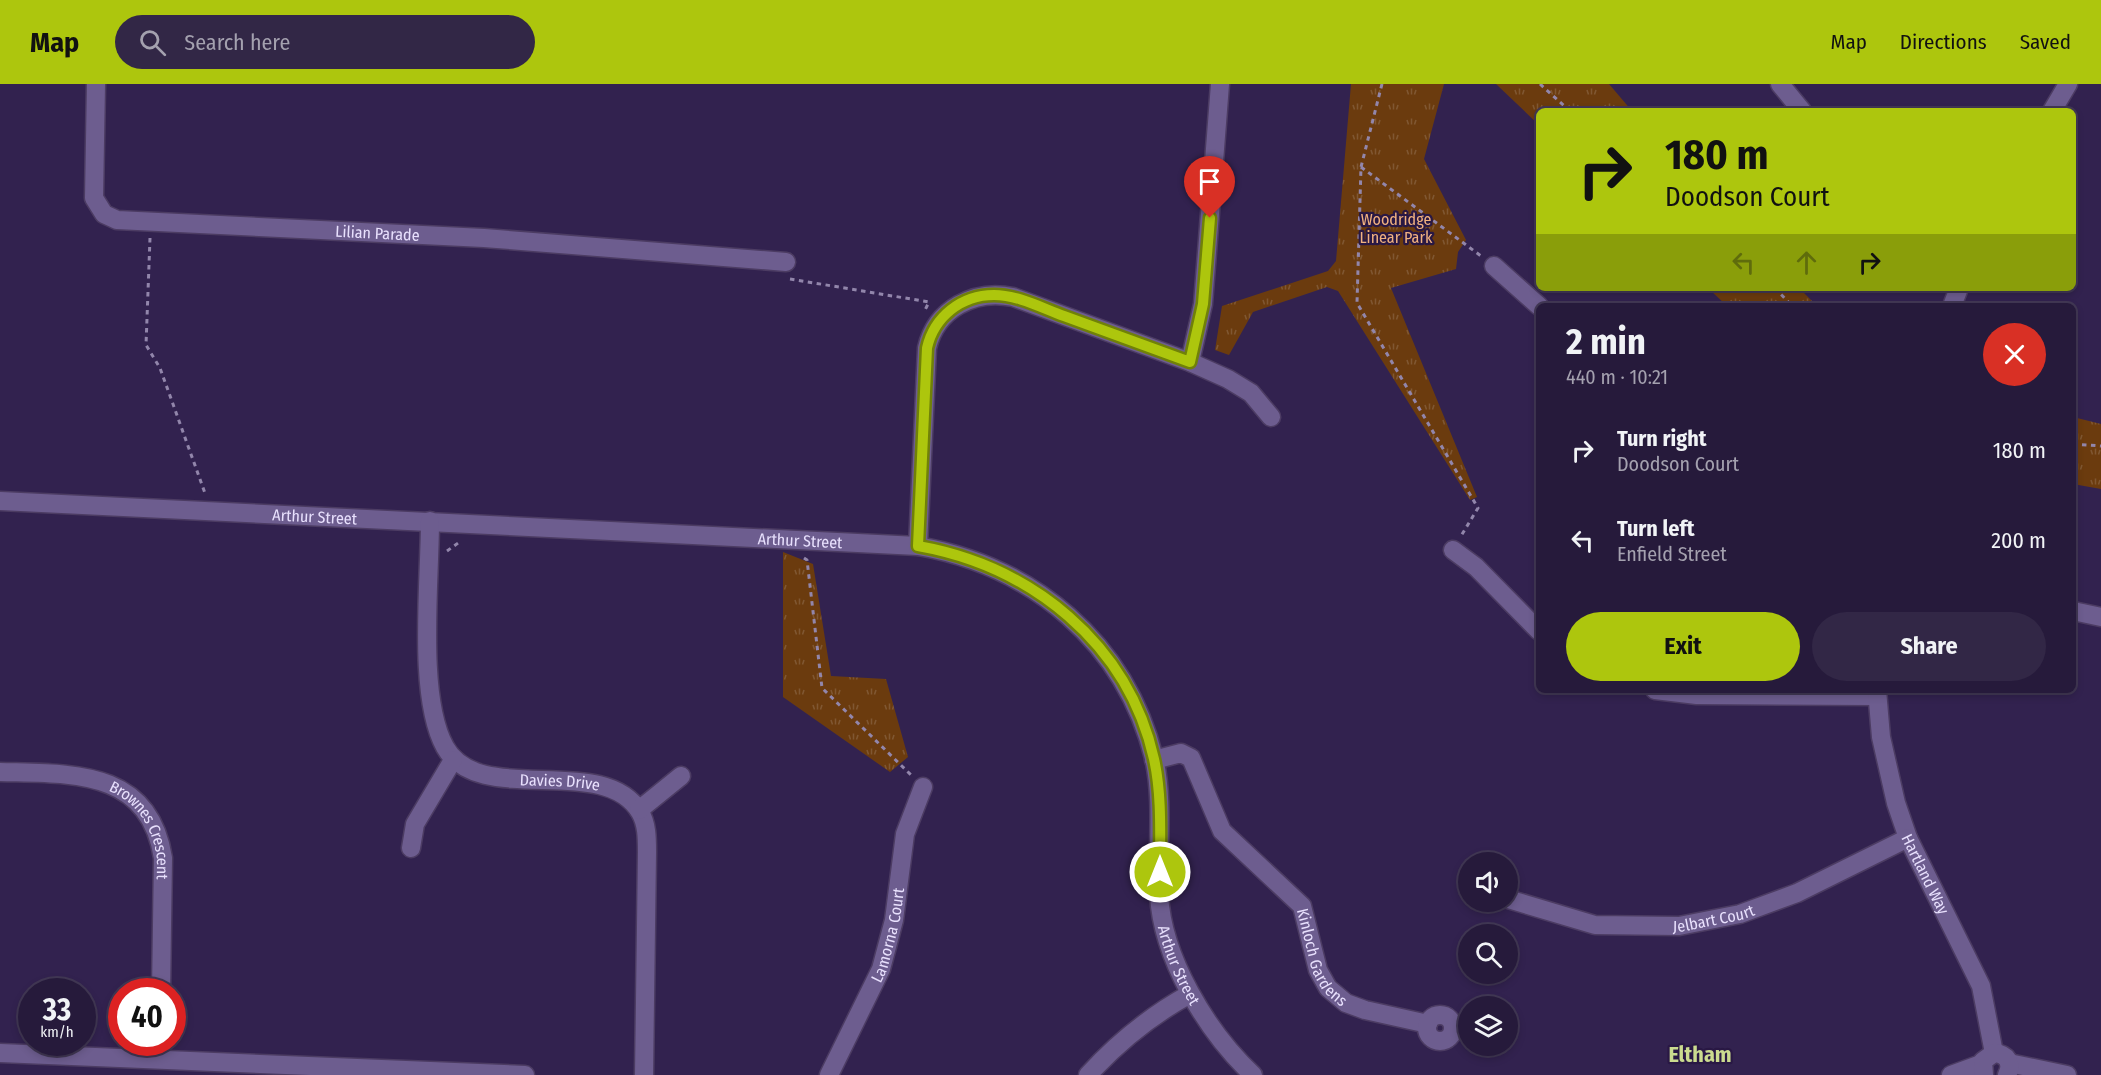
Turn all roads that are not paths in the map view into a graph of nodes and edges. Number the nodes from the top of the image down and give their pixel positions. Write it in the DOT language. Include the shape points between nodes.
graph roads {
  1 [pos="96,84"];
  2 [pos="1220,84"];
  3 [pos="1780,84"];
  4 [pos="2068,84"];
  5 [pos="1800,108"];
  6 [pos="2054,108"];
  7 [pos="1494,266"];
  8 [pos="784,270"];
  9 [pos="1536,303"];
  10 [pos="1190,362"];
  11 [pos="1271,417"];
  12 [pos="0,501"];
  13 [pos="430,521"];
  14 [pos="918,546"];
  15 [pos="1453,550"];
  16 [pos="2076,612"];
  17 [pos="2101,617"];
  18 [pos="1536,629"];
  19 [pos="1676,693"];
  20 [pos="1876,693"];
  21 [pos="453,760"];
  22 [pos="1154,760"];
  23 [pos="0,772"];
  24 [pos="681,776"];
  25 [pos="923,787"];
  26 [pos="639,810"];
  27 [pos="1908,838"];
  28 [pos="411,848"];
  29 [pos="1518,902"];
  30 [pos="161,978"];
  31 [pos="1190,994"];
  32 [pos="1428,1024"];
  33 [pos="0,1053"];
  34 [pos="186,1053"];
  35 [pos="151,1056"];
  36 [pos="1986,1064"];
  37 [pos="132,1066"];
  38 [pos="2009,1070"];
  39 [pos="2064,1074"];
  40 [pos="525,1075"];
  41 [pos="644,1075"];
  42 [pos="829,1075"];
  43 [pos="1088,1075"];
  44 [pos="1254,1075"];
  45 [pos="1951,1075"];
  1 -- 8 [label="street, Lilian Parade" via="93,198 104,214 117,220 463,237"];
  2 -- 10 [label="street" via="1203,304"];
  3 -- 5 [label="street"];
  4 -- 6 [label="street"];
  7 -- 9 [label="street"];
  10 -- 11 [label="street" via="1239,385"];
  10 -- 14 [label="street" via="1003,295 981,296 948,311 934,328 927,348"];
  12 -- 13 [label="street, Arthur Street"];
  13 -- 14 [label="street, Arthur Street"];
  13 -- 21 [label="street" via="430,704 438,734"];
  14 -- 22 [label="street, Arthur Street" via="948,551 1015,577 1070,617 1116,673 1132,701"];
  15 -- 18 [label="street" via="1476,567"];
  16 -- 17 [label="street"];
  19 -- 20 [label="street"];
  20 -- 27 [label="street, Hartland Way" via="1886,768"];
  21 -- 26 [label="street, Davies Drive" via="495,776 602,786 625,795"];
  21 -- 28 [label="street" via="415,824"];
  22 -- 31 [label="street, Arthur Street" via="1160,826 1159,895 1165,929"];
  22 -- 32 [label="street, Kinloch Gardens" via="1181,753 1191,758 1222,831 1302,906 1318,970 1328,988 1346,1003 1365,1010"];
  23 -- 30 [label="street, Brownes Crescent" via="95,778 118,788 147,814 163,858"];
  24 -- 26 [label="street"];
  25 -- 42 [label="street, Lamorna Court" via="905,834 894,920 881,969"];
  26 -- 41 [label="street" via="647,852"];
  27 -- 29 [label="street, Jelbart Court" via="1797,893 1740,914 1679,926 1595,925"];
  27 -- 36 [label="street, Hartland Way" via="1985,1000"];
  31 -- 43 [label="street" via="1156,1012 1118,1042"];
  31 -- 44 [label="street, Arthur Street" via="1234,1058"];
  33 -- 37 [label="street"];
  34 -- 40 [label="street"];
  35 -- 37 [label="street"];
  36 -- 38 [label="street" via="2004,1055"];
  36 -- 45 [label="street"];
  38 -- 39 [label="street"];
}
